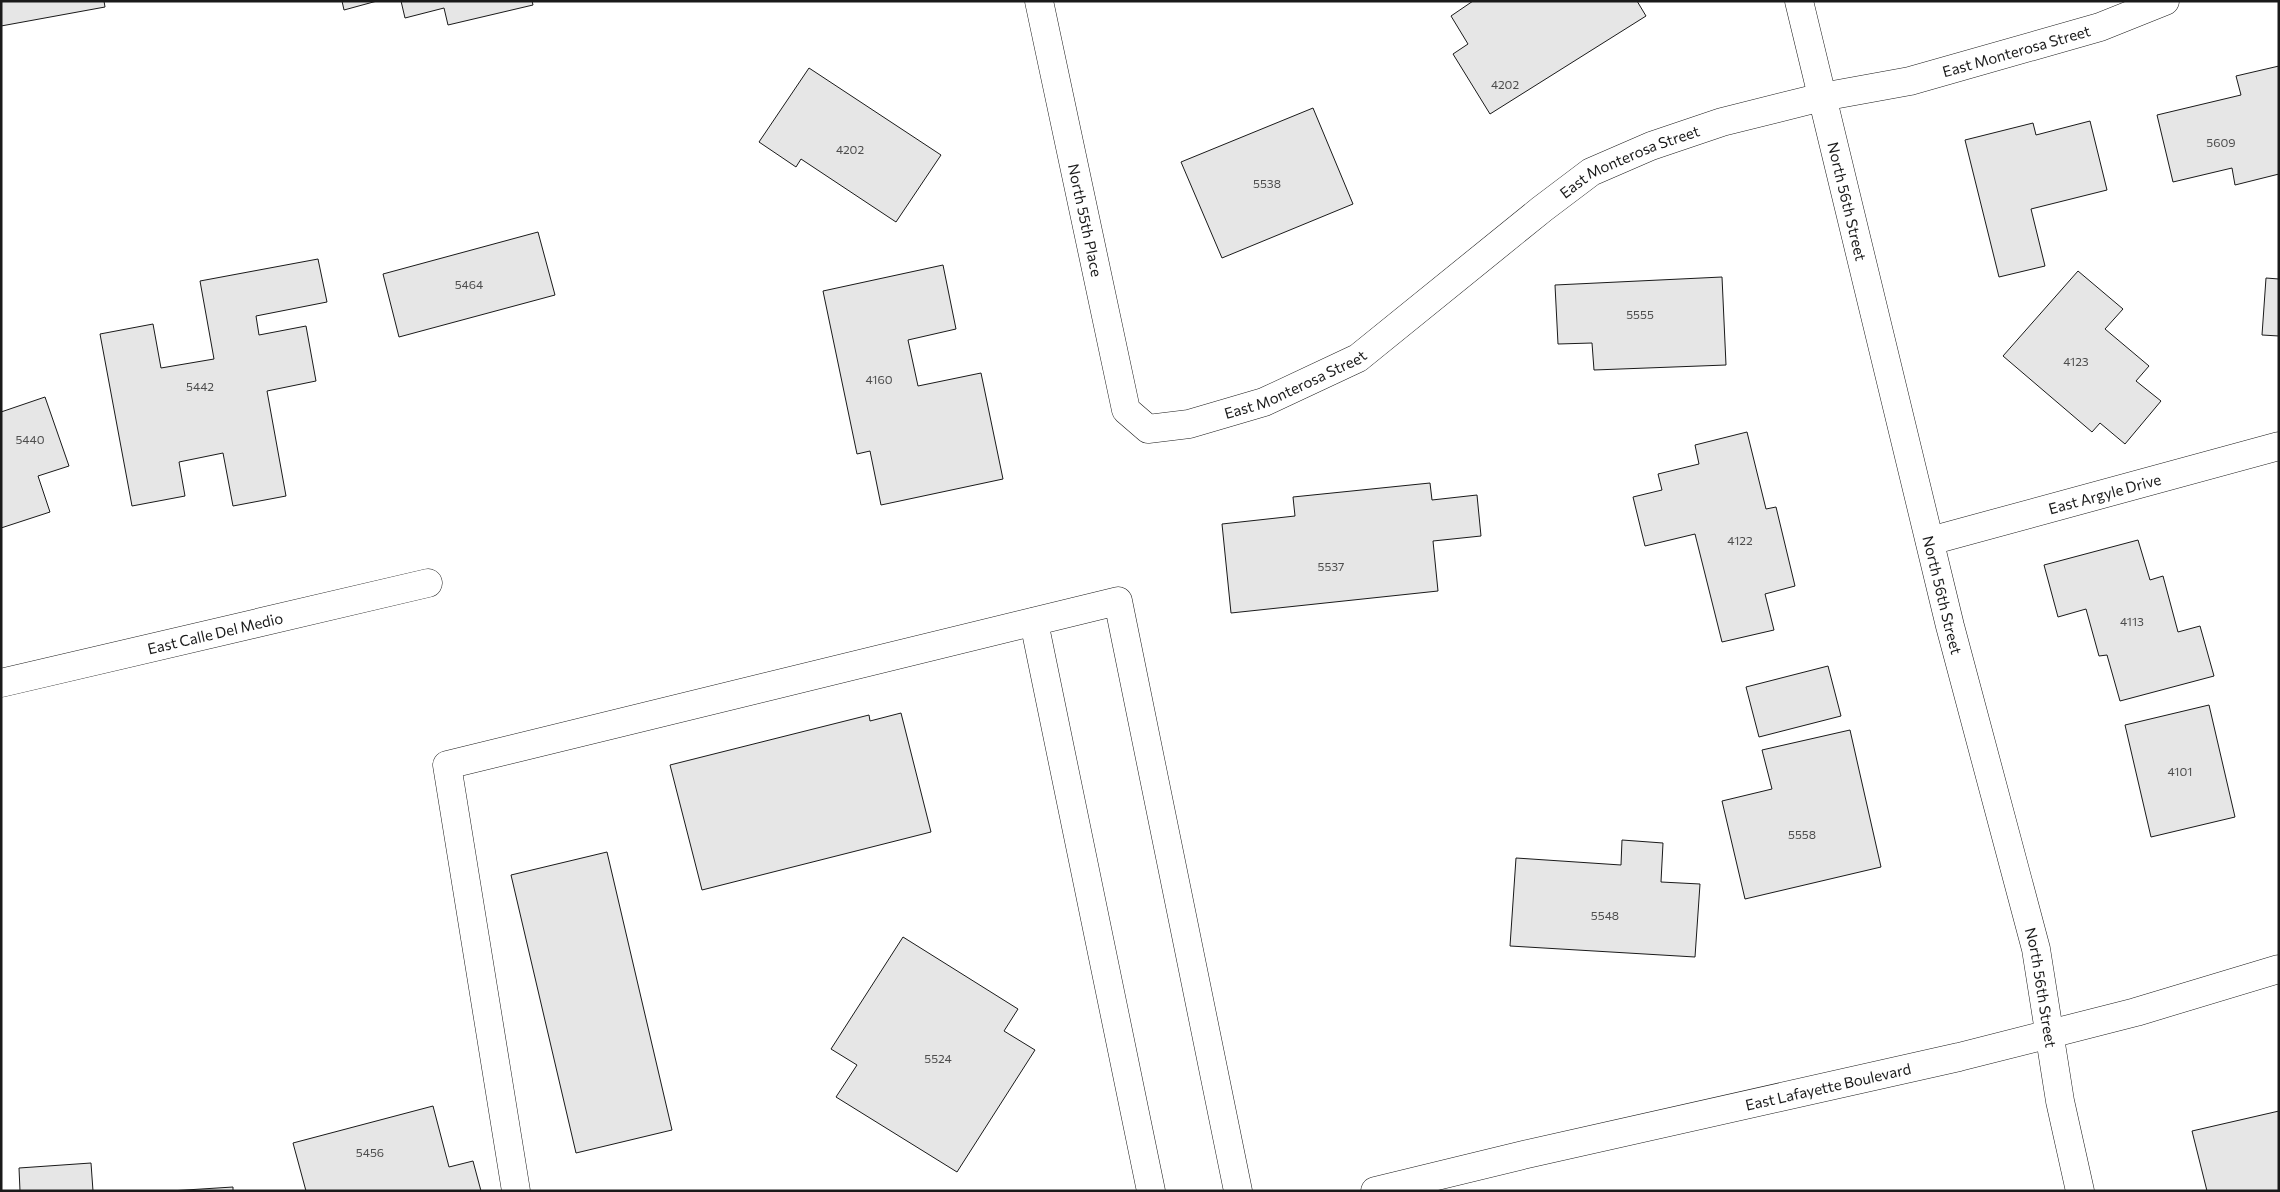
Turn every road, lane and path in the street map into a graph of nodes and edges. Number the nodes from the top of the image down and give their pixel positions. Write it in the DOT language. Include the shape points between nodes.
graph roads {
  1 [pos="1039,1"];
  2 [pos="1799,1"];
  3 [pos="2165,1"];
  4 [pos="1822,97"];
  5 [pos="1148,429"];
  6 [pos="2279,446"];
  7 [pos="1930,541"];
  8 [pos="428,583"];
  9 [pos="1034,622"];
  10 [pos="1,683"];
  11 [pos="2279,969"];
  12 [pos="2050,1034"];
  13 [pos="516,1191"];
  14 [pos="1151,1191"];
  15 [pos="1238,1191"];
  16 [pos="1375,1191"];
  17 [pos="2080,1191"];
  1 -- 5 [label="street, North 55th Place" via="1126,410"];
  2 -- 4 [label="street, North 56th Street"];
  3 -- 4 [label="street, East Monterosa Street" via="2100,27 1920,78"];
  4 -- 5 [label="street, East Monterosa Street" via="1722,122 1651,146 1591,172 1358,358 1264,402 1190,424"];
  4 -- 7 [label="street, North 56th Street"];
  6 -- 7 [label="street, East Argyle Drive"];
  7 -- 12 [label="street, North 56th Street" via="2036,949"];
  8 -- 10 [label="street, East Calle Del Medio"];
  9 -- 13 [label="street" via="447,765"];
  9 -- 14 [label="street"];
  9 -- 15 [label="street" via="1118,601"];
  11 -- 12 [label="street, East Lafayette Boulevard"];
  12 -- 16 [label="street, East Lafayette Boulevard"];
  12 -- 17 [label="street, North 56th Street" via="2060,1101"];
}
